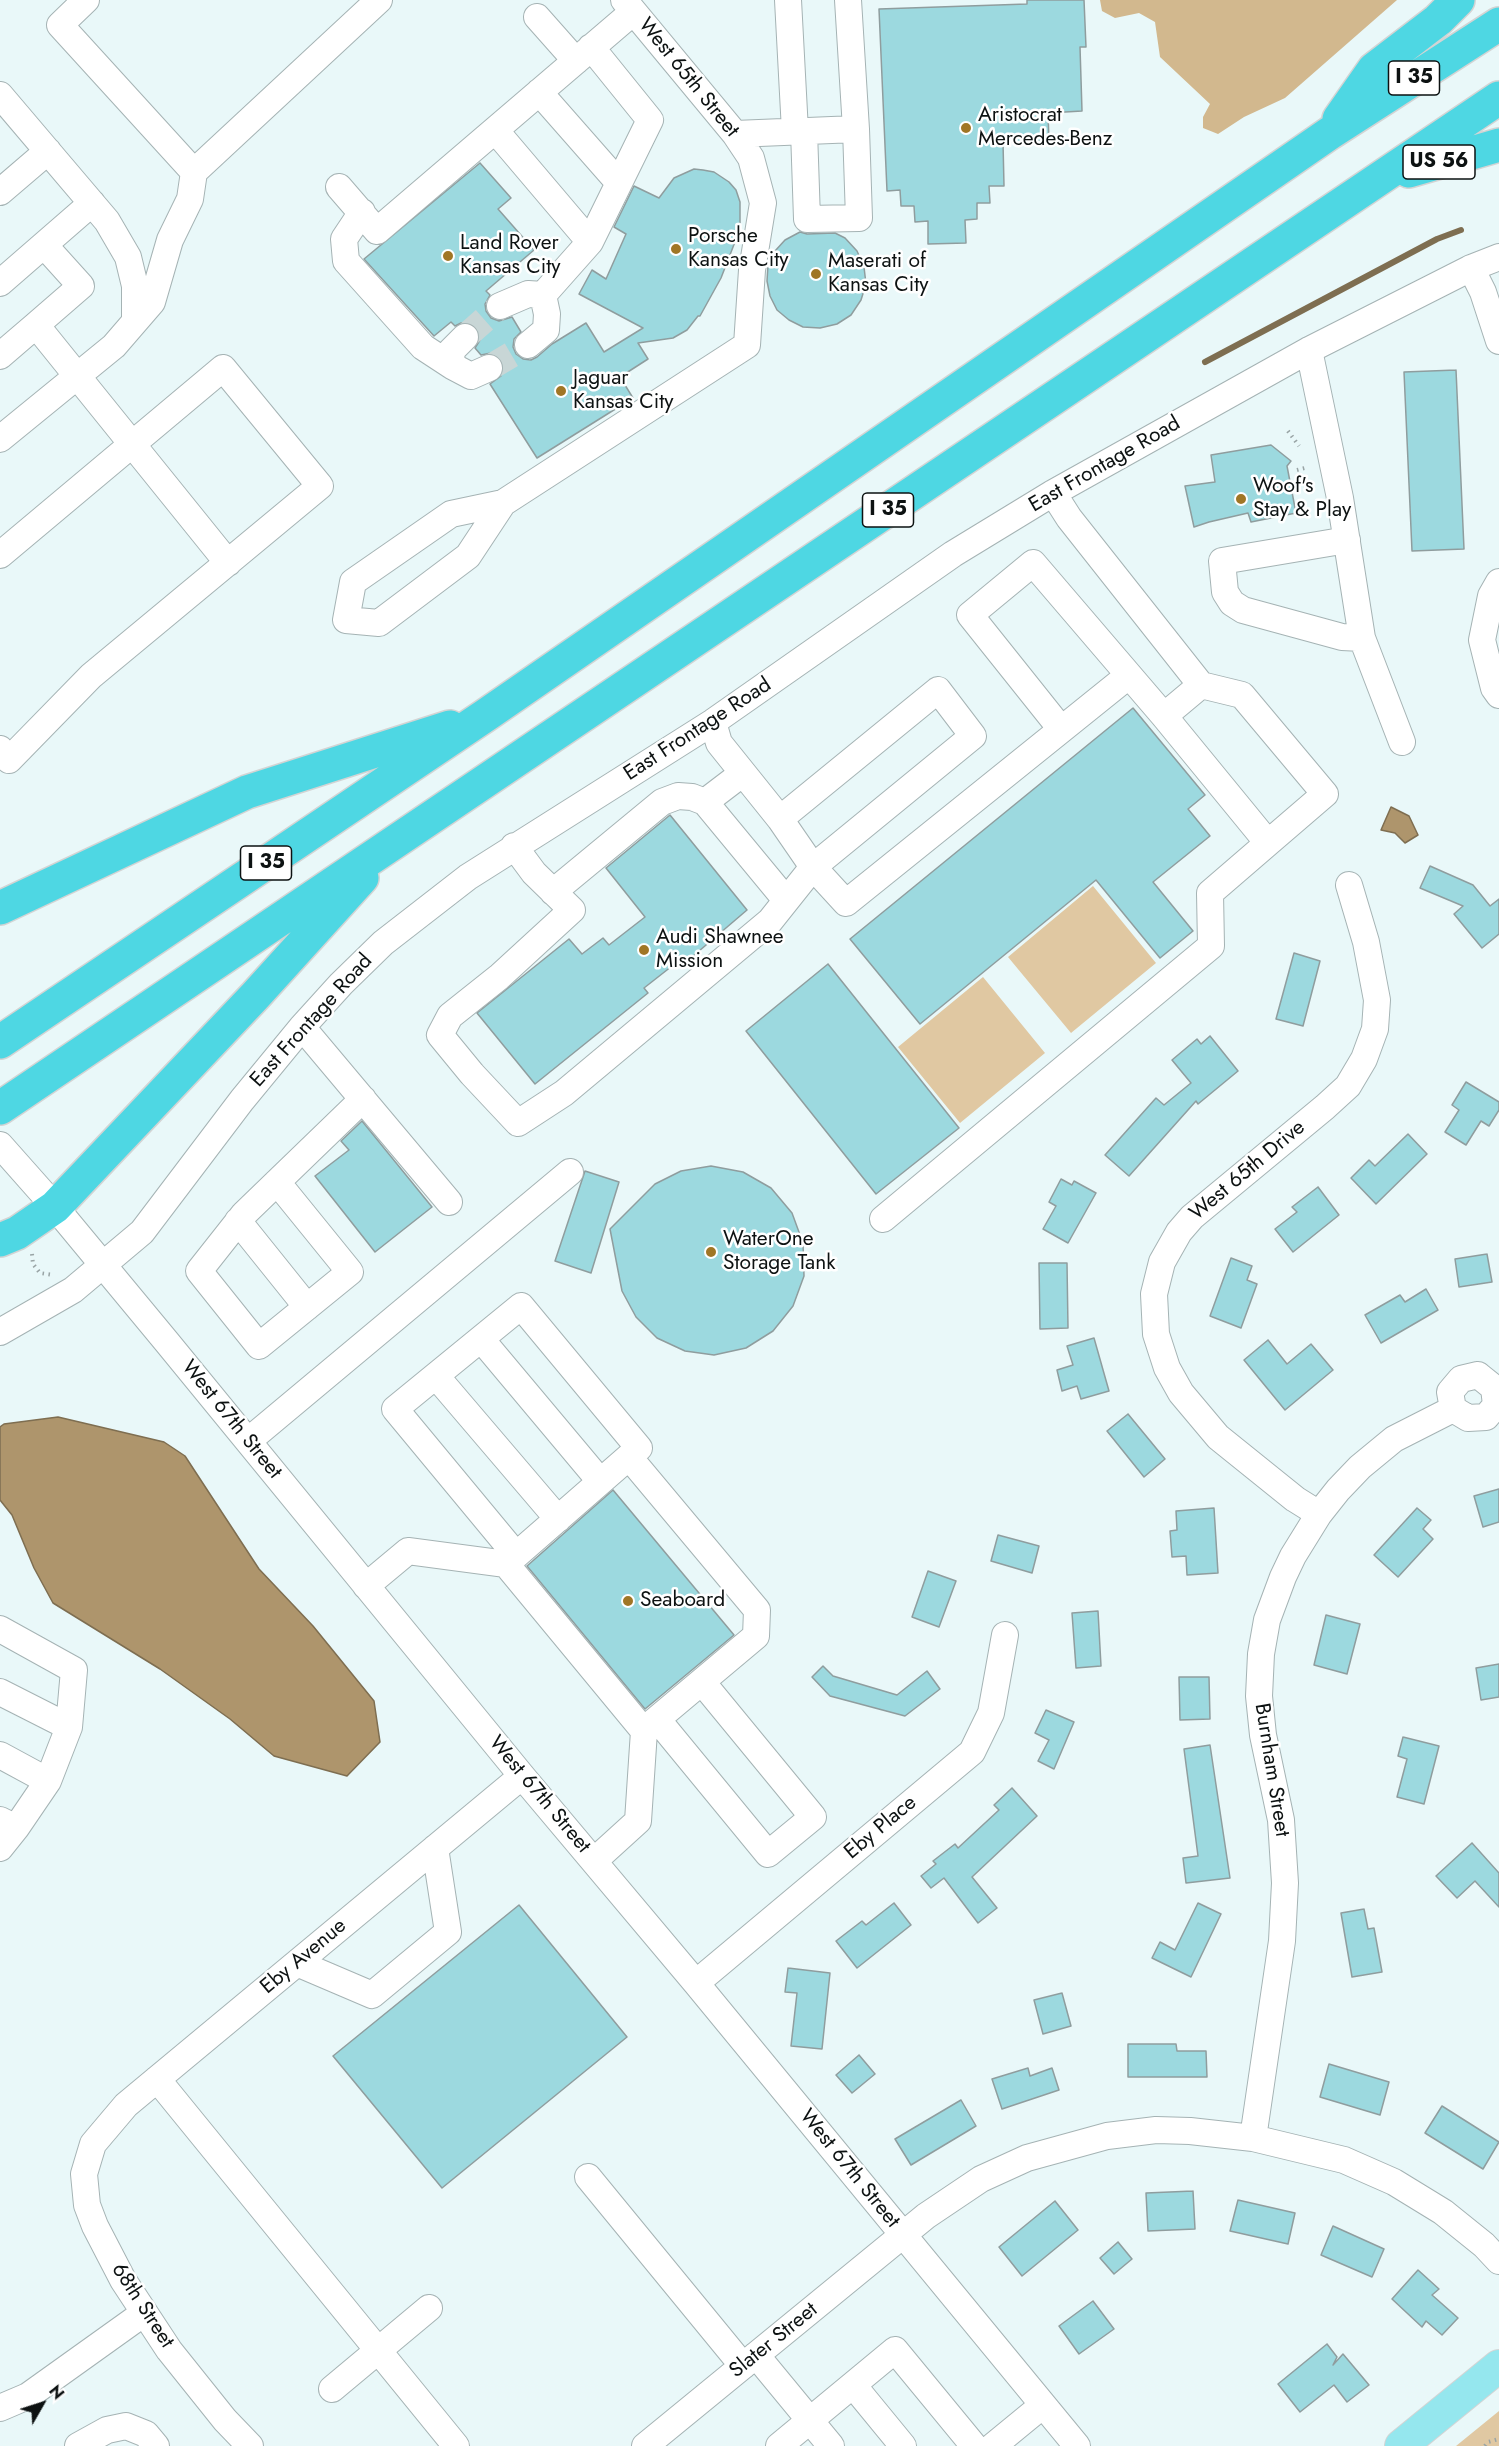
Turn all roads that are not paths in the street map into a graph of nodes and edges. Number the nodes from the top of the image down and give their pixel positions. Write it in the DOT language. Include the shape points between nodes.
graph roads {
  1 [pos="86,0"];
  2 [pos="379,0"];
  3 [pos="788,0"];
  4 [pos="848,0"];
  5 [pos="1458,0"];
  6 [pos="628,6"];
  7 [pos="537,17"];
  8 [pos="1499,24"];
  9 [pos="584,54"];
  10 [pos="539,92"];
  11 [pos="1499,98"];
  12 [pos="3,106"];
  13 [pos="856,129"];
  14 [pos="495,130"];
  15 [pos="799,131"];
  16 [pos="1330,133"];
  17 [pos="735,134"];
  18 [pos="1499,145"];
  19 [pos="48,151"];
  20 [pos="194,172"];
  21 [pos="1379,180"];
  22 [pos="618,183"];
  23 [pos="339,187"];
  24 [pos="0,192"];
  25 [pos="92,203"];
  26 [pos="362,212"];
  27 [pos="590,242"];
  28 [pos="44,245"];
  29 [pos="1499,257"];
  30 [pos="1471,268"];
  31 [pos="0,283"];
  32 [pos="543,295"];
  33 [pos="500,306"];
  34 [pos="135,321"];
  35 [pos="36,325"];
  36 [pos="465,337"];
  37 [pos="1499,341"];
  38 [pos="528,345"];
  39 [pos="1309,350"];
  40 [pos="0,356"];
  41 [pos="452,366"];
  42 [pos="489,368"];
  43 [pos="77,377"];
  44 [pos="0,439"];
  45 [pos="132,444"];
  46 [pos="1053,493"];
  47 [pos="503,503"];
  48 [pos="1347,540"];
  49 [pos="0,555"];
  50 [pos="228,563"];
  51 [pos="1499,582"];
  52 [pos="1362,638"];
  53 [pos="1128,676"];
  54 [pos="1201,685"];
  55 [pos="1499,695"];
  56 [pos="486,715"];
  57 [pos="1164,716"];
  58 [pos="713,722"];
  59 [pos="1061,729"];
  60 [pos="1402,742"];
  61 [pos="0,749"];
  62 [pos="743,773"];
  63 [pos="705,802"];
  64 [pos="780,819"];
  65 [pos="397,839"];
  66 [pos="1268,843"];
  67 [pos="514,846"];
  68 [pos="813,867"];
  69 [pos="1349,885"];
  70 [pos="553,892"];
  71 [pos="786,900"];
  72 [pos="0,908"];
  73 [pos="302,1027"];
  74 [pos="0,1042"];
  75 [pos="363,1098"];
  76 [pos="0,1107"];
  77 [pos="0,1145"];
  78 [pos="570,1172"];
  79 [pos="277,1182"];
  80 [pos="449,1202"];
  81 [pos="55,1207"];
  82 [pos="883,1219"];
  83 [pos="238,1221"];
  84 [pos="0,1240"];
  85 [pos="103,1267"];
  86 [pos="308,1307"];
  87 [pos="0,1332"];
  88 [pos="481,1339"];
  89 [pos="436,1376"];
  90 [pos="1454,1409"];
  91 [pos="248,1441"];
  92 [pos="629,1457"];
  93 [pos="600,1481"];
  94 [pos="1319,1514"];
  95 [pos="558,1519"];
  96 [pos="511,1560"];
  97 [pos="366,1586"];
  98 [pos="0,1629"];
  99 [pos="1005,1635"];
  100 [pos="702,1682"];
  101 [pos="0,1692"];
  102 [pos="650,1725"];
  103 [pos="69,1727"];
  104 [pos="0,1755"];
  105 [pos="522,1776"];
  106 [pos="48,1781"];
  107 [pos="8,1824"];
  108 [pos="0,1848"];
  109 [pos="435,1848"];
  110 [pos="594,1861"];
  111 [pos="297,1963"];
  112 [pos="696,1983"];
  113 [pos="157,2079"];
  114 [pos="1253,2138"];
  115 [pos="93,2144"];
  116 [pos="588,2177"];
  117 [pos="903,2236"];
  118 [pos="1499,2261"];
  119 [pos="429,2308"];
  120 [pos="144,2313"];
  121 [pos="378,2351"];
  122 [pos="750,2361"];
  123 [pos="1499,2366"];
  124 [pos="853,2385"];
  125 [pos="332,2389"];
  126 [pos="1043,2405"];
  127 [pos="0,2408"];
  128 [pos="810,2421"];
  129 [pos="78,2446"];
  130 [pos="156,2446"];
  131 [pos="250,2446"];
  132 [pos="456,2446"];
  133 [pos="645,2446"];
  134 [pos="779,2446"];
  135 [pos="831,2446"];
  136 [pos="903,2446"];
  137 [pos="975,2446"];
  138 [pos="993,2446"];
  139 [pos="1077,2446"];
  140 [pos="1401,2446"];
  1 -- 20 [label="street" via="60,25"];
  2 -- 20 [label="street"];
  3 -- 15 [label="street"];
  4 -- 13 [label="street"];
  5 -- 16 [label="highway" via="1374,69"];
  6 -- 9 [label="street"];
  6 -- 17 [label="street, West 65th Street"];
  7 -- 9 [label="street"];
  8 -- 16 [label="highway, I 35"];
  9 -- 10 [label="street"];
  9 -- 22 [label="street" via="650,120"];
  10 -- 14 [label="street"];
  10 -- 22 [label="street"];
  11 -- 21 [label="highway, I 35"];
  12 -- 19 [label="street"];
  13 -- 15 [label="street"];
  13 -- 15 [label="street" via="859,218 807,219"];
  14 -- 26 [label="street" via="377,231"];
  14 -- 27 [label="street"];
  15 -- 17 [label="street"];
  16 -- 56 [label="highway, I 35"];
  17 -- 47 [label="street, West 65th Street" via="752,158 763,203 752,270 747,345"];
  18 -- 21 [label="highway, US 56"];
  19 -- 24 [label="street"];
  19 -- 25 [label="street"];
  20 -- 34 [label="street" via="190,199 170,240 152,302"];
  21 -- 65 [label="highway, I 35"];
  22 -- 27 [label="street"];
  23 -- 26 [label="street"];
  25 -- 28 [label="street"];
  25 -- 34 [label="street" via="107,220 128,257 135,286"];
  26 -- 41 [label="street" via="344,238 346,261 423,347"];
  27 -- 32 [label="street"];
  28 -- 31 [label="street"];
  28 -- 35 [label="street" via="81,286"];
  29 -- 30 [label="street, East Frontage Road"];
  30 -- 37 [label="street"];
  30 -- 39 [label="street, East Frontage Road"];
  32 -- 33 [label="street" via="528,294"];
  32 -- 38 [label="street" via="546,330"];
  34 -- 43 [label="street" via="114,346"];
  35 -- 40 [label="street"];
  35 -- 43 [label="street"];
  36 -- 41 [label="street" via="451,351"];
  39 -- 46 [label="street, East Frontage Road"];
  39 -- 48 [label="street"];
  41 -- 42 [label="street" via="471,376"];
  43 -- 44 [label="street"];
  43 -- 45 [label="street"];
  45 -- 49 [label="street"];
  45 -- 50 [label="street"];
  45 -- 50 [label="street" via="223,368 320,486"];
  46 -- 54 [label="street"];
  46 -- 58 [label="street, East Frontage Road" via="953,554"];
  47 -- 47 [label="street" via="468,556 379,623 346,620 354,582 451,514"];
  48 -- 52 [label="street"];
  48 -- 52 [label="street" via="1222,561 1224,592 1243,610 1342,637"];
  50 -- 61 [label="street" via="92,676 9,760"];
  51 -- 55 [label="street" via="1491,596 1482,639"];
  52 -- 60 [label="street"];
  53 -- 57 [label="street"];
  53 -- 59 [label="street"];
  53 -- 59 [label="street" via="1033,563 970,615"];
  54 -- 57 [label="street"];
  54 -- 66 [label="street" via="1242,695 1326,794"];
  56 -- 72 [label="highway" via="247,792"];
  56 -- 74 [label="highway, I 35"];
  57 -- 66 [label="street"];
  58 -- 62 [label="street" via="719,743"];
  58 -- 67 [label="street, East Frontage Road"];
  59 -- 68 [label="street" via="846,903"];
  62 -- 63 [label="street"];
  62 -- 64 [label="street"];
  63 -- 70 [label="street" via="678,796 662,802"];
  63 -- 71 [label="street"];
  64 -- 68 [label="street"];
  64 -- 68 [label="street" via="938,690 973,736"];
  65 -- 76 [label="highway, I 35"];
  65 -- 81 [label="highway"];
  66 -- 82 [label="street" via="1210,893 1211,946"];
  67 -- 70 [label="street"];
  67 -- 73 [label="street, East Frontage Road" via="384,943"];
  68 -- 71 [label="street"];
  69 -- 94 [label="street, West 65th Drive" via="1366,942 1377,1000 1375,1029 1364,1059 1348,1086 1192,1217 1162,1262 1155,1294 1156,1334 1167,1368 1181,1393 1218,1437"];
  70 -- 71 [label="street" via="572,910 450,1016 440,1035 518,1123 564,1093 770,921"];
  73 -- 75 [label="street"];
  73 -- 85 [label="street, East Frontage Road" via="142,1232"];
  75 -- 79 [label="street"];
  75 -- 80 [label="street"];
  77 -- 81 [label="street, West 67th Street"];
  78 -- 91 [label="street"];
  79 -- 83 [label="street"];
  79 -- 86 [label="street" via="350,1272"];
  81 -- 84 [label="highway"];
  81 -- 85 [label="street, West 67th Street"];
  83 -- 86 [label="street"];
  83 -- 86 [label="street" via="199,1271 259,1346"];
  85 -- 87 [label="street, East Frontage Road" via="73,1290"];
  85 -- 91 [label="street, West 67th Street"];
  88 -- 89 [label="street"];
  88 -- 92 [label="street" via="521,1306 639,1448"];
  88 -- 93 [label="street"];
  89 -- 95 [label="street"];
  89 -- 96 [label="street" via="395,1409"];
  90 -- 94 [label="street, Burnham Street" via="1394,1439 1360,1467"];
  91 -- 97 [label="street, West 67th Street"];
  92 -- 93 [label="street"];
  92 -- 100 [label="street" via="757,1610 756,1636"];
  93 -- 95 [label="street"];
  94 -- 114 [label="street, Burnham Street" via="1283,1577 1267,1620 1261,1654 1259,1696 1263,1735 1281,1820 1285,1883 1282,1941"];
  95 -- 96 [label="street"];
  96 -- 97 [label="street" via="408,1551"];
  96 -- 102 [label="street"];
  97 -- 105 [label="street, West 67th Street"];
  98 -- 103 [label="street" via="74,1670"];
  99 -- 112 [label="street, Eby Place" via="991,1713 972,1752"];
  100 -- 102 [label="street"];
  100 -- 102 [label="street" via="813,1817 768,1854"];
  101 -- 103 [label="street"];
  102 -- 110 [label="street" via="638,1821"];
  103 -- 106 [label="street"];
  104 -- 106 [label="street"];
  105 -- 109 [label="street, Eby Avenue"];
  105 -- 110 [label="street, West 67th Street"];
  106 -- 107 [label="street"];
  107 -- 108 [label="street"];
  109 -- 111 [label="street, Eby Avenue"];
  109 -- 111 [label="street" via="448,1932 372,1995"];
  110 -- 112 [label="street, West 67th Street"];
  111 -- 113 [label="street, Eby Avenue"];
  112 -- 117 [label="street, West 67th Street"];
  113 -- 115 [label="street, Eby Avenue" via="126,2105"];
  113 -- 121 [label="street"];
  114 -- 117 [label="street, Slater Street" via="1156,2130 1064,2146 981,2180"];
  114 -- 118 [label="street, Slater Street" via="1344,2160 1394,2182 1443,2212"];
  115 -- 120 [label="street, 68th Street" via="84,2174 87,2205 123,2280"];
  116 -- 122 [label="street"];
  117 -- 122 [label="street, Slater Street"];
  117 -- 126 [label="street, West 67th Street"];
  119 -- 121 [label="street"];
  120 -- 127 [label="street" via="28,2396"];
  120 -- 131 [label="street, 68th Street" via="225,2420"];
  121 -- 125 [label="street"];
  121 -- 132 [label="street"];
  122 -- 128 [label="street"];
  122 -- 133 [label="street, Slater Street"];
  123 -- 140 [label="main road"];
  124 -- 128 [label="street"];
  124 -- 136 [label="street"];
  124 -- 137 [label="street" via="896,2350"];
  126 -- 138 [label="street"];
  126 -- 139 [label="street, West 67th Street"];
  128 -- 134 [label="street"];
  128 -- 135 [label="street"];
  129 -- 130 [label="street" via="107,2430 126,2426 146,2434"];
}
